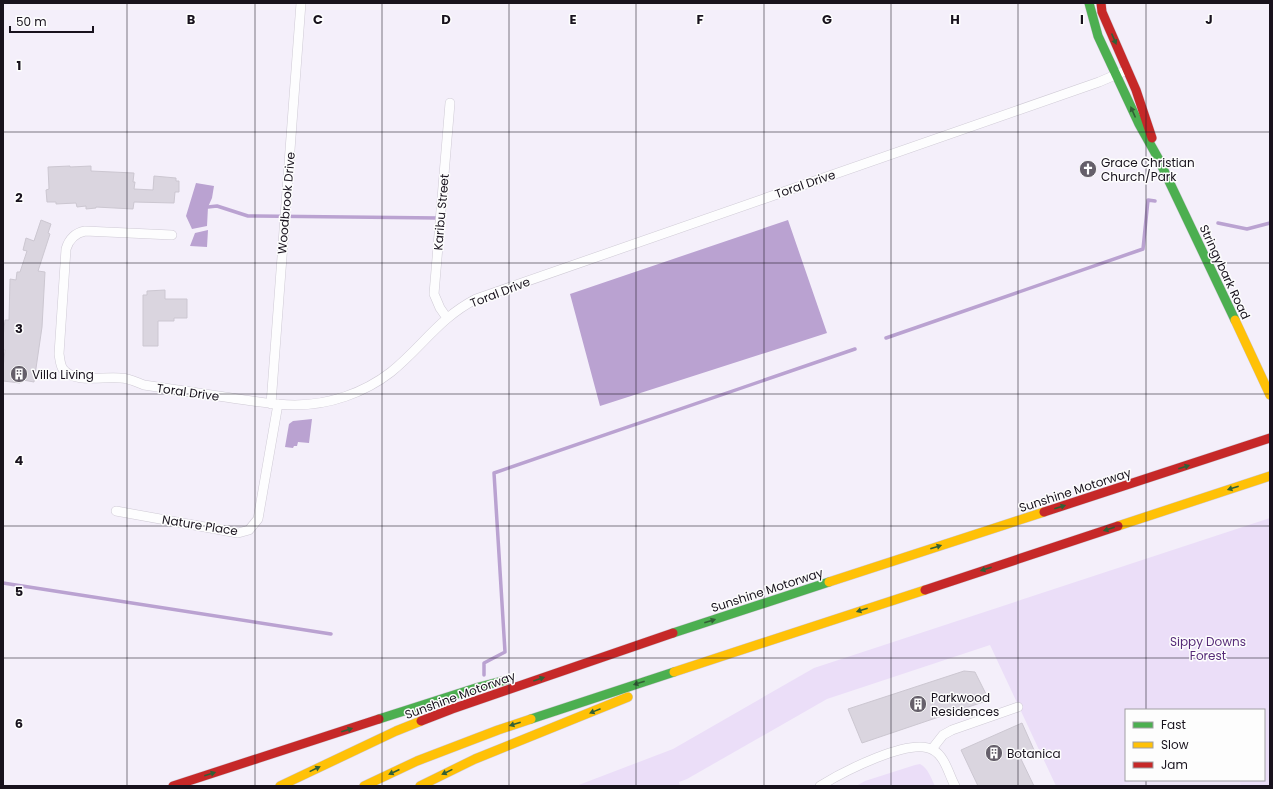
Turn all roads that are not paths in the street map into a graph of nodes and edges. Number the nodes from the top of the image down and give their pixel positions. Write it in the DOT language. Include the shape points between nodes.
graph roads {
  1 [pos="301,3"];
  2 [pos="1089,3"];
  3 [pos="1101,3"];
  4 [pos="1127,70"];
  5 [pos="1116,75"];
  6 [pos="450,103"];
  7 [pos="1158,158"];
  8 [pos="172,235"];
  9 [pos="447,318"];
  10 [pos="1270,395"];
  11 [pos="274,404"];
  12 [pos="1270,438"];
  13 [pos="1270,476"];
  14 [pos="116,512"];
  15 [pos="673,634"];
  16 [pos="769,641"];
  17 [pos="1018,707"];
  18 [pos="932,749"];
  19 [pos="173,786"];
  20 [pos="280,786"];
  21 [pos="364,786"];
  22 [pos="420,786"];
  23 [pos="820,786"];
  24 [pos="955,786"];
  1 -- 11 [label="street, Woodbrook Drive"];
  2 -- 5 [label="main road, Stringybark Road" via="1098,36"];
  3 -- 4 [label="main road, Stringybark Road, one-way" via="1102,12"];
  4 -- 5 [label="street, Toral Drive"];
  4 -- 7 [label="main road, Stringybark Road"];
  7 -- 5 [label="main road, Stringybark Road, one-way"];
  5 -- 9 [label="street, Toral Drive" via="476,299"];
  6 -- 9 [label="street, Karibu Street" via="434,290"];
  7 -- 10 [label="main road, Stringybark Road"];
  8 -- 11 [label="street, Toral Drive" via="85,231 73,236 66,249 59,354 62,369 74,377 130,379 144,385"];
  9 -- 11 [label="street, Toral Drive" via="390,372 359,391 310,404"];
  11 -- 14 [label="street, Nature Place" via="258,519 249,530 238,533"];
  15 -- 12 [label="main road, Sunshine Motorway, one-way"];
  13 -- 16 [label="main road, one-way"];
  19 -- 15 [label="main road, one-way" via="479,687"];
  20 -- 15 [label="main road, Sunshine Motorway, one-way" via="396,731 452,709"];
  16 -- 21 [label="main road, one-way" via="498,730 417,761"];
  16 -- 22 [label="main road, one-way" via="501,748"];
  17 -- 18 [label="street" via="952,730 943,735"];
  18 -- 23 [label="street" via="921,746 909,747 859,764"];
  18 -- 24 [label="street" via="940,756"];
}
